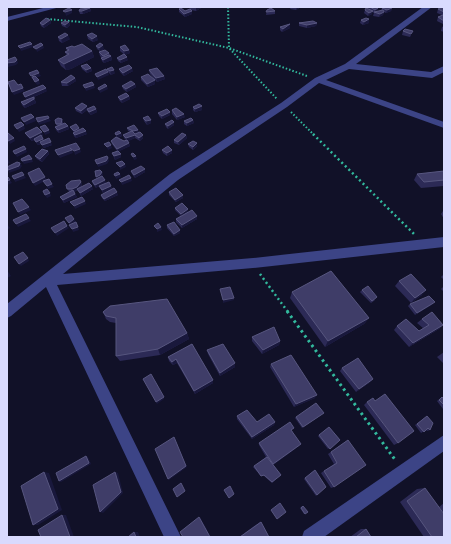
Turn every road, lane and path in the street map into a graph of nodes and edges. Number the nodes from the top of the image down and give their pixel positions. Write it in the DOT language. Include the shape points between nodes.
graph roads {
  1 [pos="56,7"];
  2 [pos="228,7"];
  3 [pos="428,7"];
  4 [pos="7,19"];
  5 [pos="42,19"];
  6 [pos="229,48"];
  7 [pos="348,66"];
  8 [pos="444,69"];
  9 [pos="318,80"];
  10 [pos="284,105"];
  11 [pos="444,125"];
  12 [pos="444,242"];
  13 [pos="424,244"];
  14 [pos="252,263"];
  15 [pos="49,280"];
  16 [pos="7,312"];
  17 [pos="444,442"];
  18 [pos="403,471"];
  19 [pos="173,537"];
  20 [pos="310,537"];
  1 -- 4 [label="street"];
  2 -- 6 [label="path"];
  3 -- 7 [label="street"];
  5 -- 6 [label="path" via="137,27"];
  6 -- 9 [label="path"];
  6 -- 10 [label="path"];
  7 -- 8 [label="street" via="432,75"];
  7 -- 9 [label="street"];
  9 -- 10 [label="street"];
  9 -- 11 [label="street"];
  10 -- 13 [label="path"];
  10 -- 15 [label="street" via="174,177"];
  12 -- 13 [label="street"];
  13 -- 14 [label="street"];
  14 -- 15 [label="street"];
  14 -- 18 [label="path"];
  15 -- 16 [label="street"];
  15 -- 19 [label="street"];
  17 -- 18 [label="street"];
  18 -- 20 [label="street"];
}
